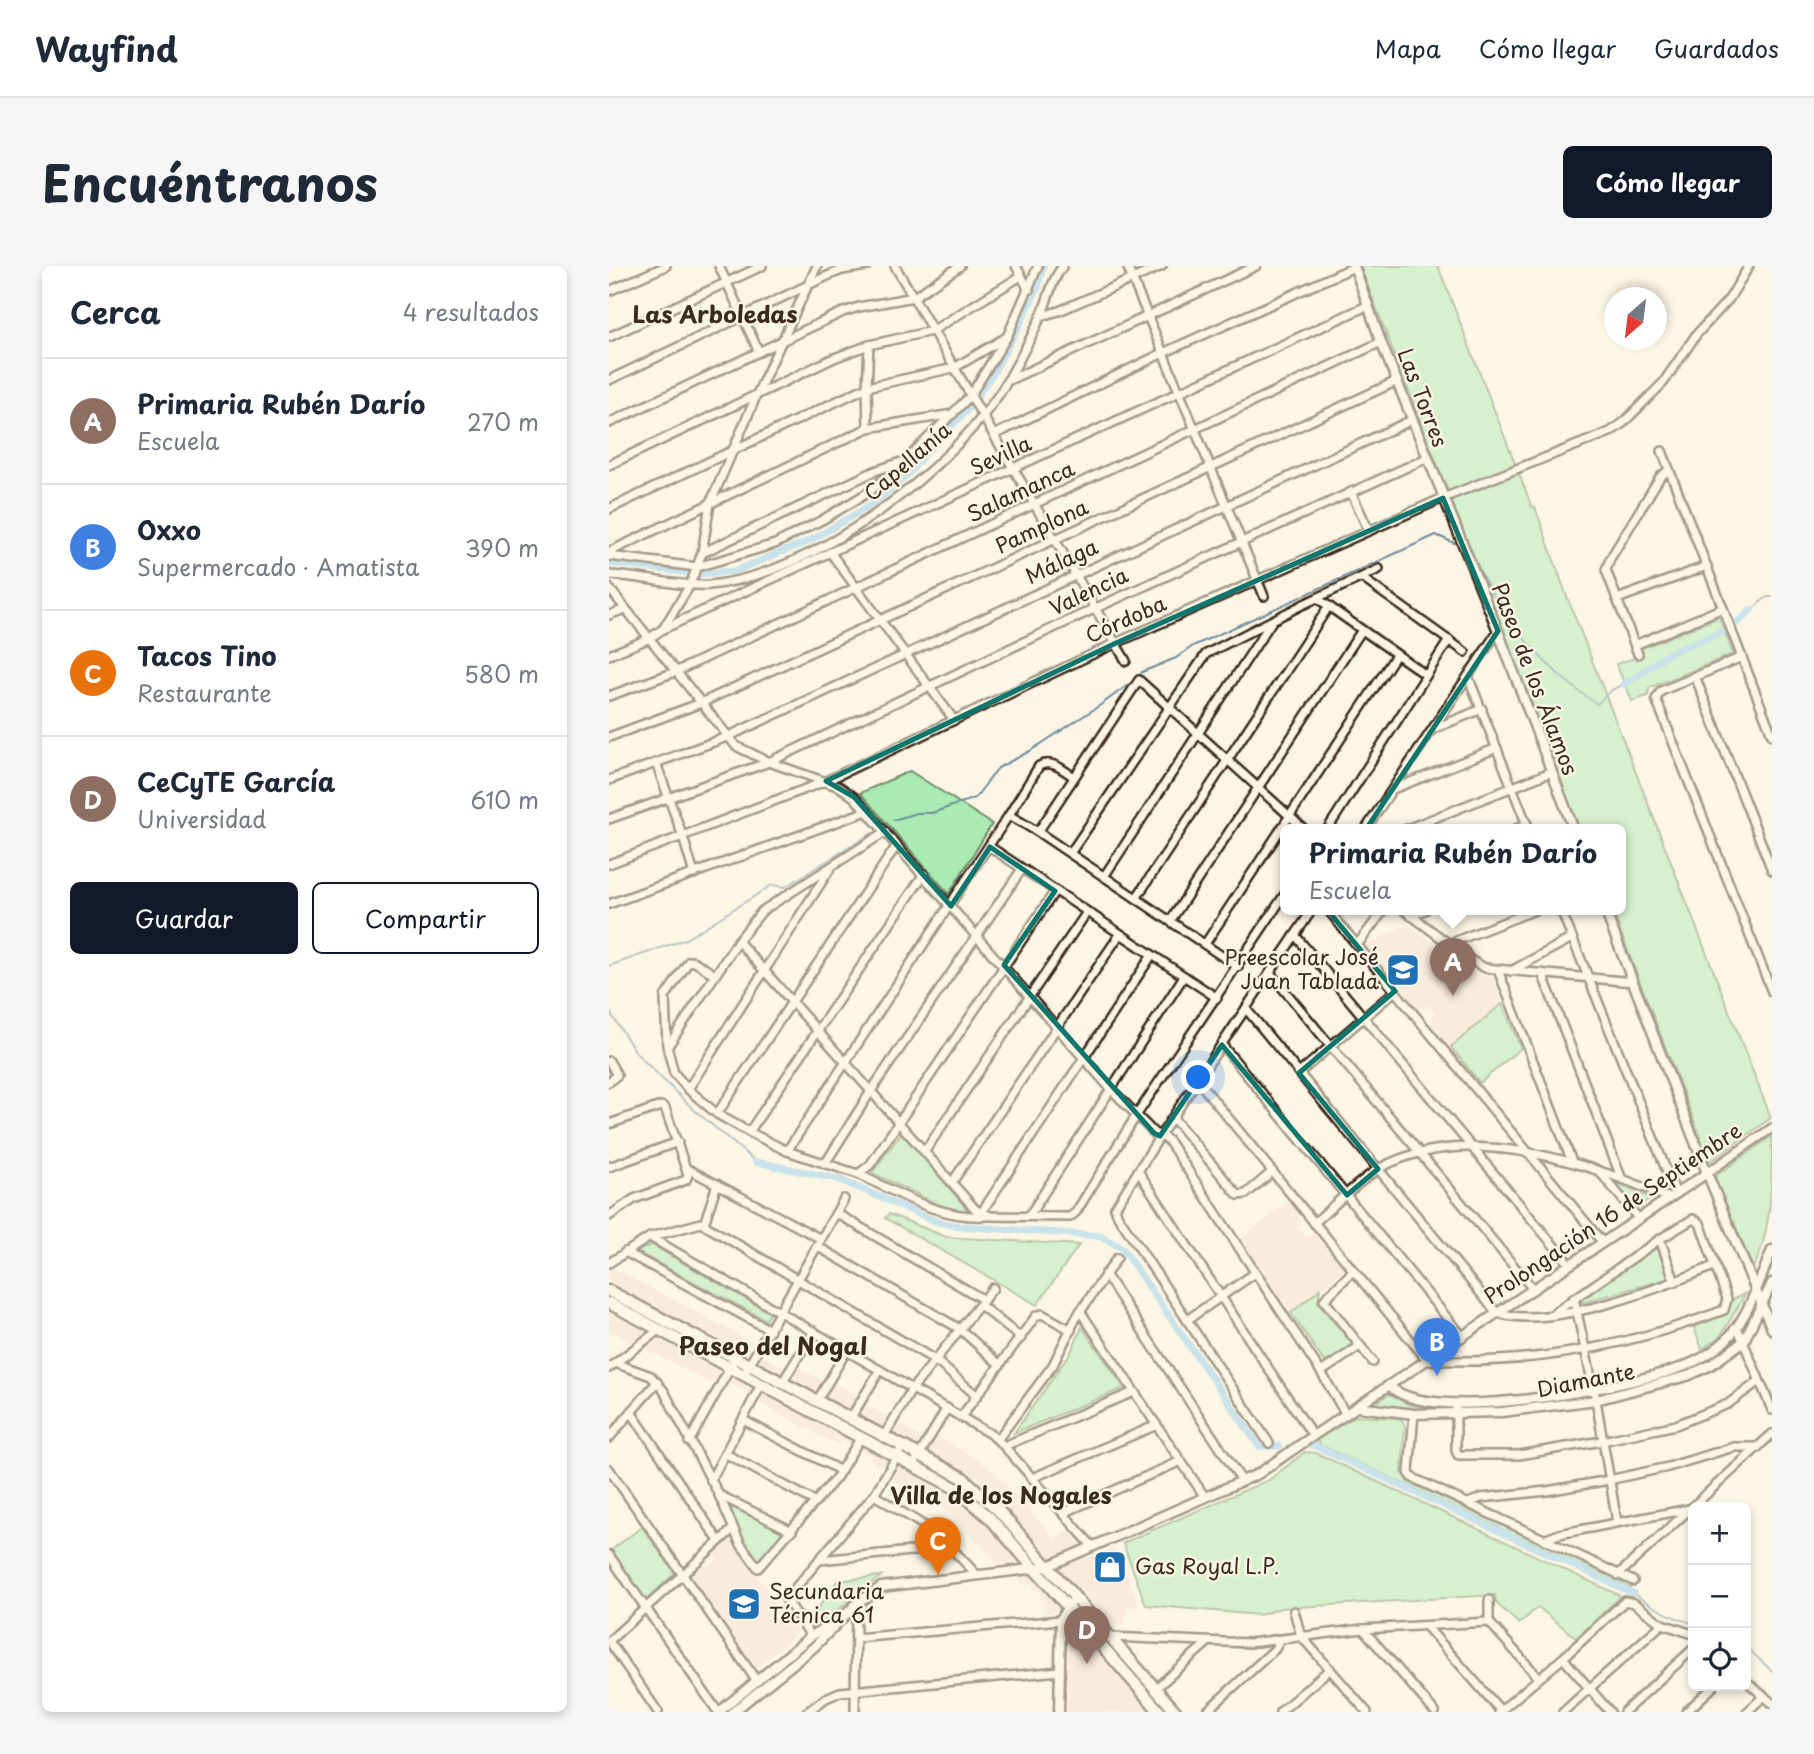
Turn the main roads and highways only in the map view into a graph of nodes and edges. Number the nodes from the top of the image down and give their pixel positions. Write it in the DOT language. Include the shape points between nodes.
graph roads {
  1 [pos="609,1291"];
  2 [pos="609,1303"];
  3 [pos="630,1308"];
  4 [pos="732,1362"];
  5 [pos="747,1370"];
  6 [pos="1071,1603"];
  7 [pos="1160,1712"];
  8 [pos="1175,1712"];
  1 -- 3 [label="main road"];
  2 -- 3 [label="main road"];
  3 -- 4 [label="main road"];
  3 -- 4 [label="main road" via="660,1329"];
  4 -- 5 [label="main road"];
  5 -- 6 [label="main road" via="762,1383 957,1489"];
  5 -- 6 [label="main road" via="782,1383 963,1478 982,1493 1046,1567"];
  6 -- 7 [label="main road"];
  6 -- 8 [label="main road" via="1108,1636"];
}
